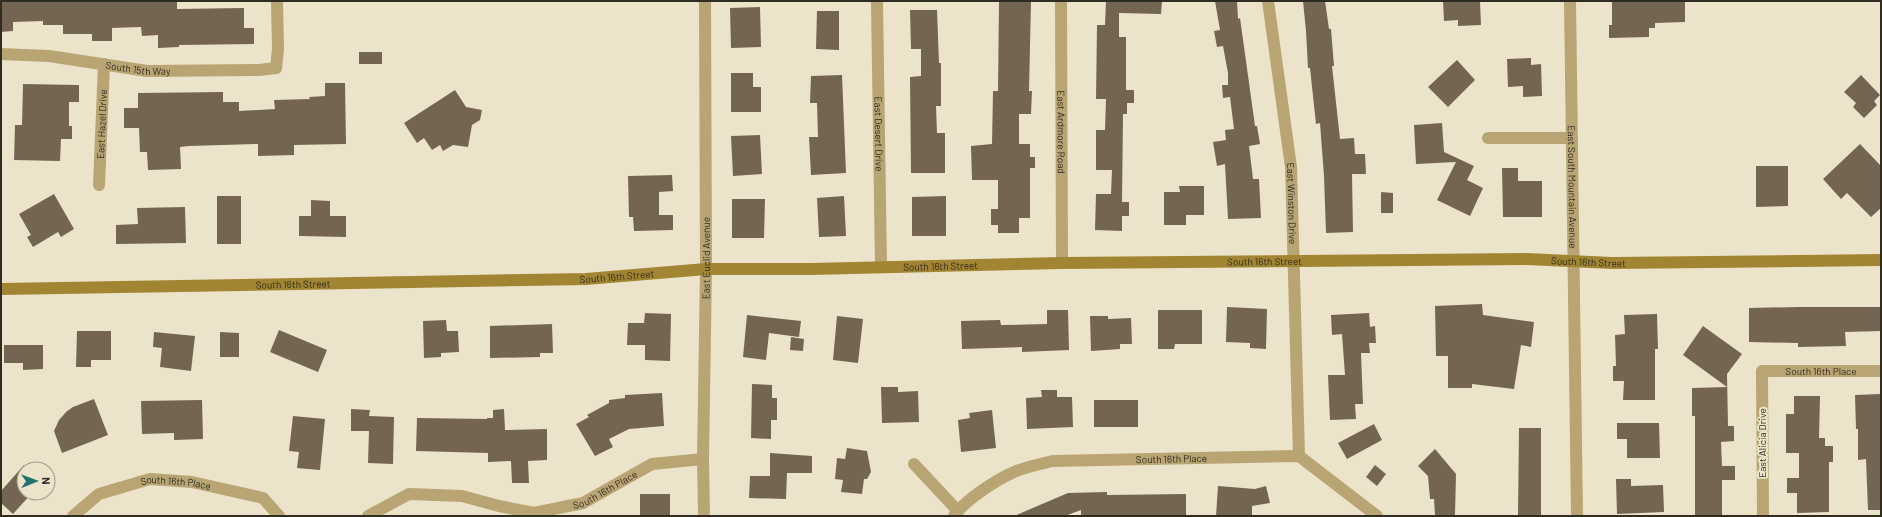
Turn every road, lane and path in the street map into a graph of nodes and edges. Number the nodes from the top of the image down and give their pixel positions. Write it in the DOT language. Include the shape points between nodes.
graph roads {
  1 [pos="276,1"];
  2 [pos="705,1"];
  3 [pos="877,1"];
  4 [pos="1061,1"];
  5 [pos="1268,1"];
  6 [pos="1570,1"];
  7 [pos="1,54"];
  8 [pos="104,64"];
  9 [pos="1488,138"];
  10 [pos="1571,138"];
  11 [pos="99,185"];
  12 [pos="1881,260"];
  13 [pos="1293,261"];
  14 [pos="1573,261"];
  15 [pos="1062,263"];
  16 [pos="881,268"];
  17 [pos="706,270"];
  18 [pos="1,289"];
  19 [pos="1762,371"];
  20 [pos="1881,371"];
  21 [pos="1299,456"];
  22 [pos="703,460"];
  23 [pos="914,464"];
  24 [pos="956,513"];
  25 [pos="534,515"];
  26 [pos="73,516"];
  27 [pos="279,516"];
  28 [pos="368,516"];
  29 [pos="704,516"];
  30 [pos="1377,516"];
  31 [pos="1577,516"];
  32 [pos="1763,516"];
  1 -- 8 [label="street, South 15th Way" via="276,68 147,71"];
  2 -- 17 [label="street, East Euclid Avenue"];
  3 -- 16 [label="street, East Desert Drive"];
  4 -- 15 [label="street, East Ardmore Road"];
  5 -- 13 [label="street, East Winston Drive" via="1291,167"];
  6 -- 10 [label="street, East South Mountain Avenue"];
  7 -- 8 [label="street, South 15th Way" via="49,56"];
  8 -- 11 [label="street, East Hazel Drive"];
  9 -- 10 [label="street"];
  10 -- 14 [label="street, East South Mountain Avenue"];
  12 -- 14 [label="main road, South 16th Street" via="1612,263"];
  13 -- 14 [label="main road, South 16th Street"];
  13 -- 15 [label="main road, South 16th Street"];
  13 -- 21 [label="street, East Winston Drive"];
  14 -- 31 [label="street, East South Mountain Avenue"];
  15 -- 16 [label="main road, South 16th Street"];
  16 -- 17 [label="main road, South 16th Street"];
  17 -- 18 [label="main road, South 16th Street" via="586,279"];
  17 -- 22 [label="street, East Euclid Avenue"];
  19 -- 20 [label="street, South 16th Place"];
  19 -- 32 [label="street, East Alicia Drive"];
  21 -- 24 [label="street, South 16th Place" via="1053,461 1014,472 987,488"];
  21 -- 30 [label="street"];
  22 -- 25 [label="street, South 16th Place" via="652,464 583,503"];
  22 -- 29 [label="street, East Euclid Avenue"];
  23 -- 24 [label="street, South 16th Place"];
  25 -- 28 [label="street, South 16th Place" via="462,496 409,494"];
  26 -- 27 [label="street, South 16th Place" via="99,494 150,479 192,482 263,498"];
}
